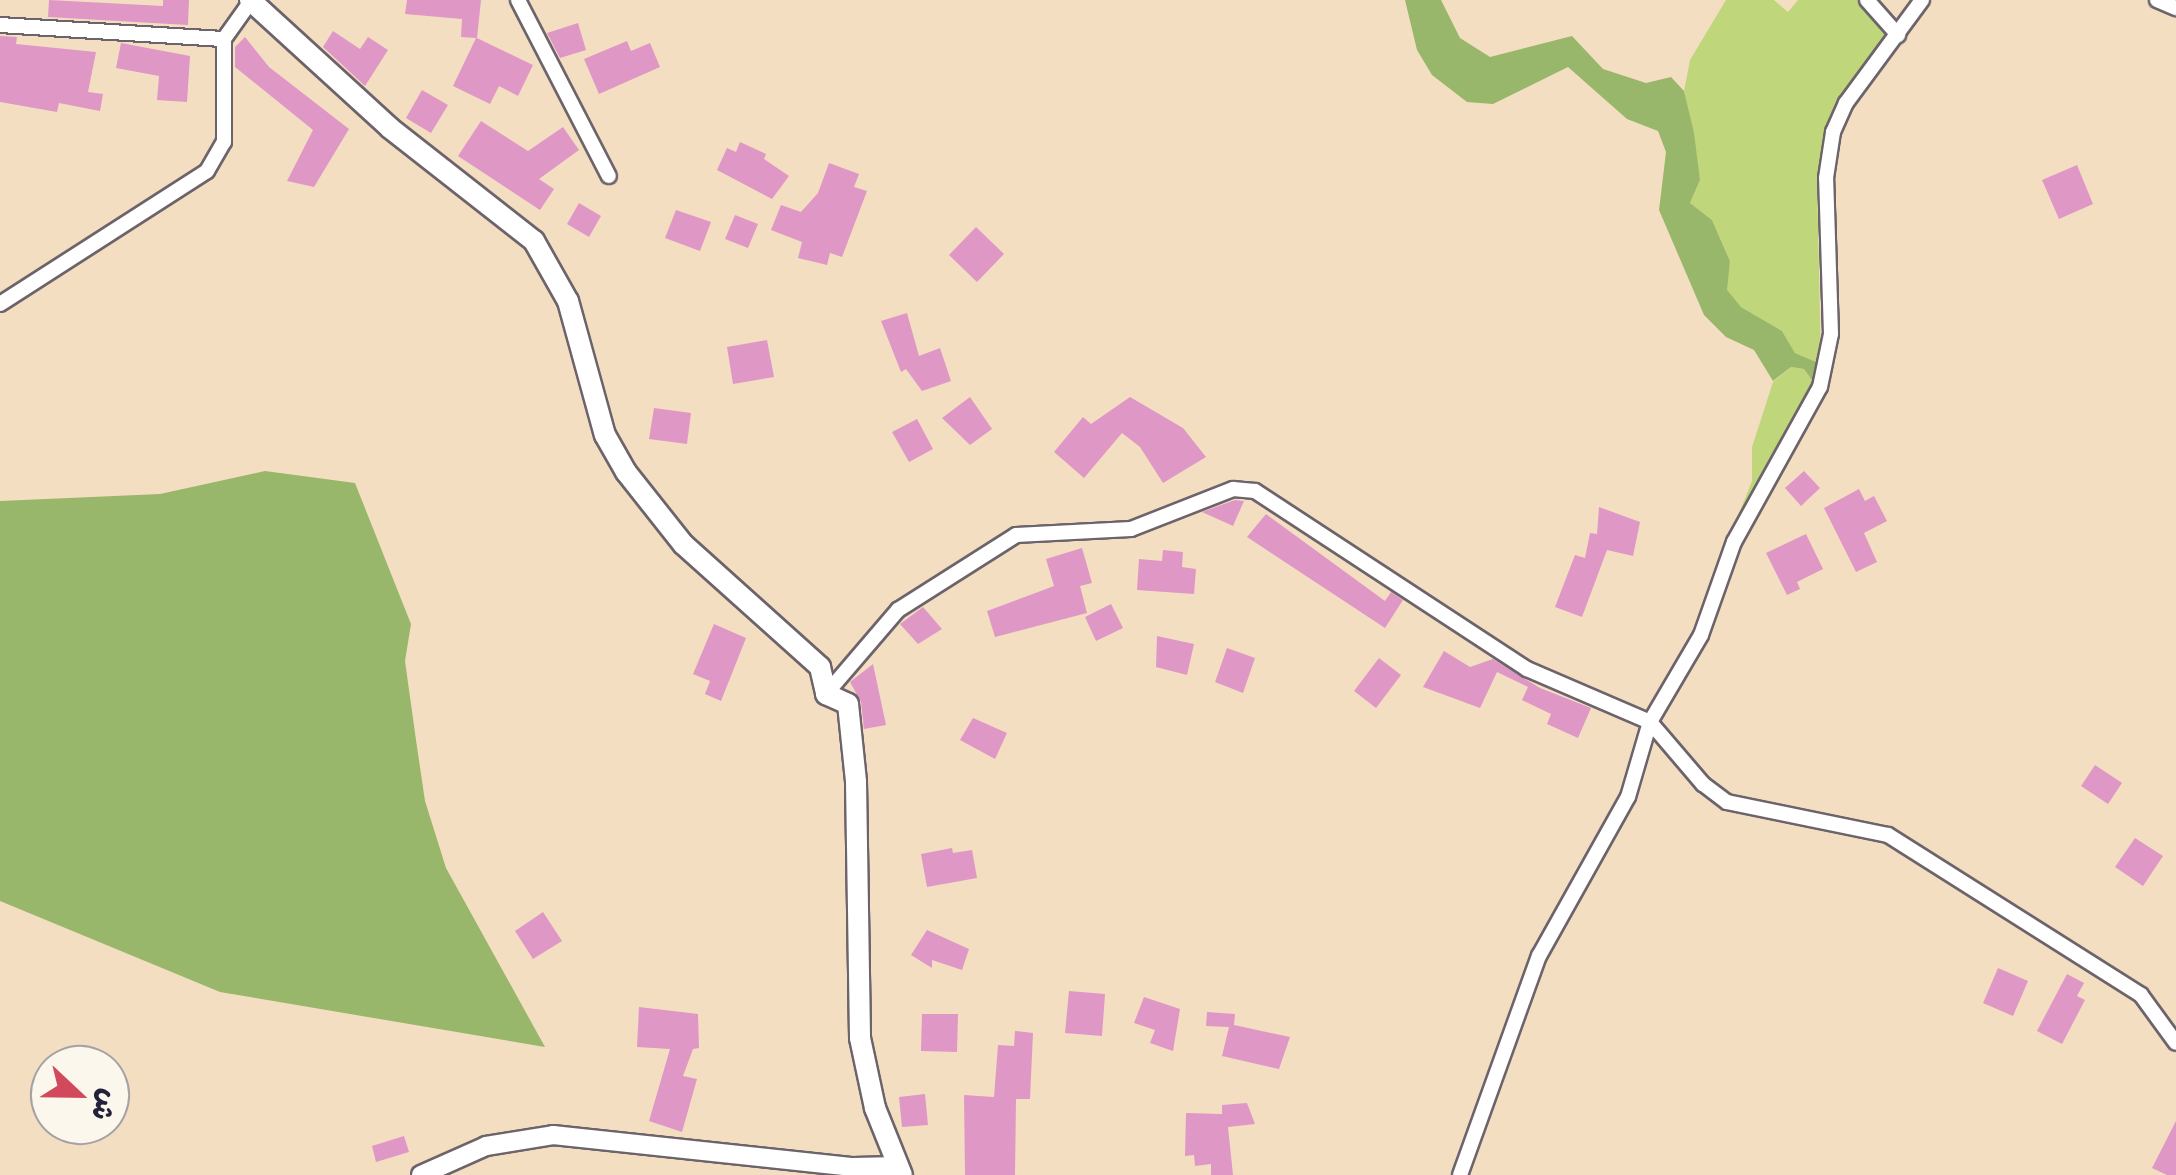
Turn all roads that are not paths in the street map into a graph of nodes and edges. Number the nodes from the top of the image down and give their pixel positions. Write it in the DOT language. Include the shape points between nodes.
graph roads {
  1 [pos="251,0"];
  2 [pos="518,0"];
  3 [pos="1867,0"];
  4 [pos="1922,0"];
  5 [pos="2157,0"];
  6 [pos="2176,8"];
  7 [pos="0,25"];
  8 [pos="1898,35"];
  9 [pos="224,39"];
  10 [pos="610,176"];
  11 [pos="0,304"];
  12 [pos="826,694"];
  13 [pos="1650,722"];
  14 [pos="2176,1044"];
  15 [pos="900,1171"];
  16 [pos="421,1175"];
  17 [pos="1460,1175"];
  1 -- 9 [label="street"];
  1 -- 12 [label="main road" via="404,140 534,241 568,302 605,434 626,472 716,579 820,667"];
  2 -- 10 [label="street"];
  3 -- 8 [label="street"];
  4 -- 8 [label="street"];
  5 -- 6 [label="street"];
  7 -- 9 [label="street"];
  8 -- 13 [label="street" via="1833,132 1826,178 1829,363 1734,542 1701,635"];
  9 -- 11 [label="street" via="224,142 208,172"];
  12 -- 13 [label="street" via="898,610 1016,536 1131,529 1233,489 1282,506 1527,669"];
  12 -- 15 [label="main road" via="848,704 854,721 860,1038 875,1108"];
  13 -- 14 [label="street" via="1702,784 1727,802 1888,835 2141,995"];
  13 -- 17 [label="street" via="1628,797 1539,956"];
  15 -- 16 [label="street" via="554,1135 486,1146"];
}
